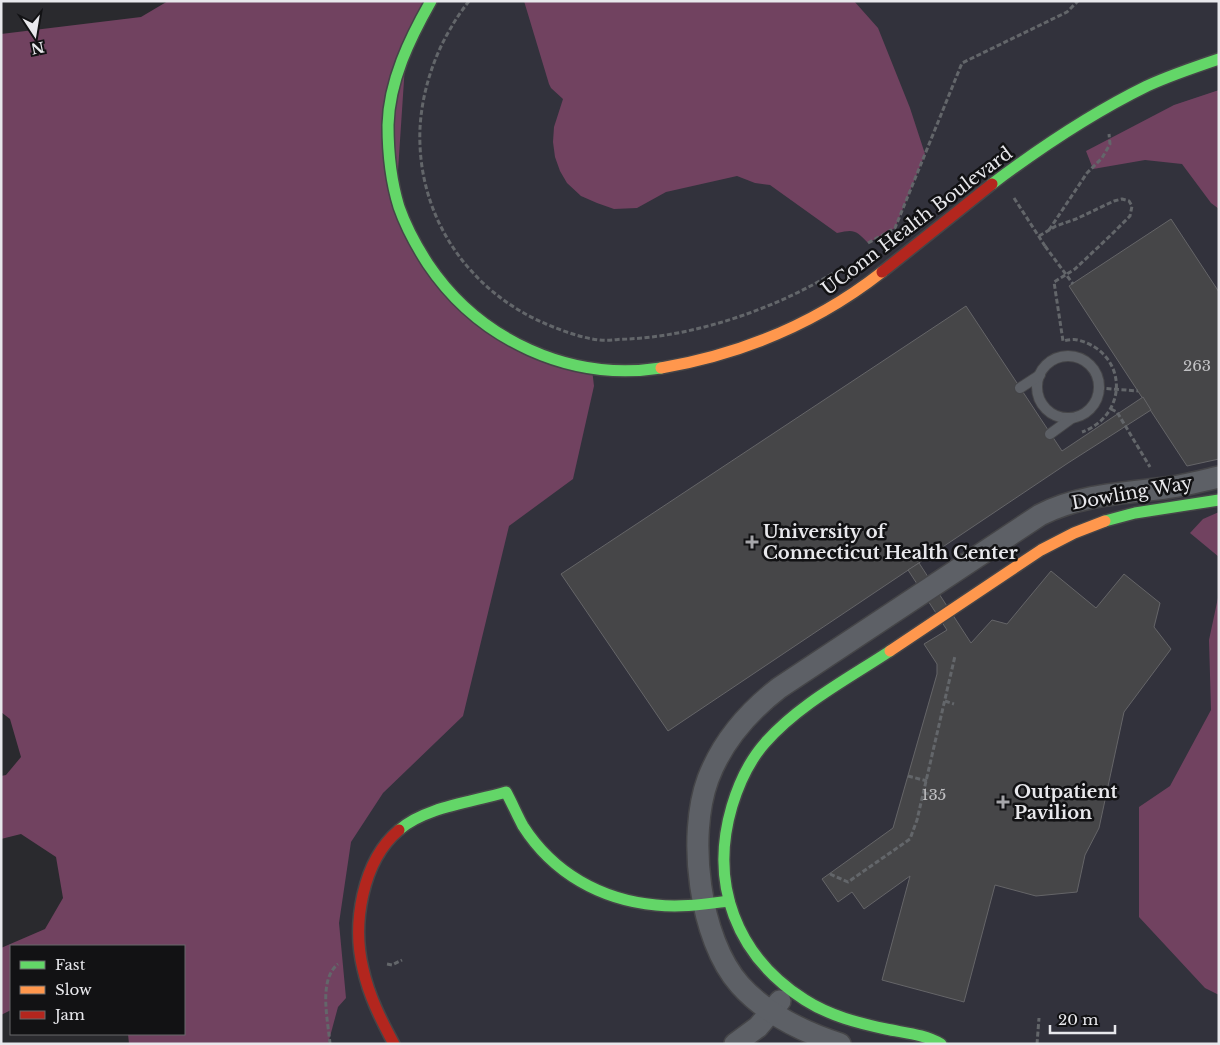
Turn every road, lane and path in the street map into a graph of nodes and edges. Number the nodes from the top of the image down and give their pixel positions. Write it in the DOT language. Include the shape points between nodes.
graph roads {
  1 [pos="431,1"];
  2 [pos="469,1"];
  3 [pos="1078,1"];
  4 [pos="1219,59"];
  5 [pos="1109,132"];
  6 [pos="1014,198"];
  7 [pos="1048,230"];
  8 [pos="1039,236"];
  9 [pos="868,243"];
  10 [pos="840,269"];
  11 [pos="1073,284"];
  12 [pos="1040,375"];
  13 [pos="1020,388"];
  14 [pos="1099,388"];
  15 [pos="1118,388"];
  16 [pos="1138,391"];
  17 [pos="1073,418"];
  18 [pos="1050,434"];
  19 [pos="1150,467"];
  20 [pos="1219,477"];
  21 [pos="1219,500"];
  22 [pos="871,626"];
  23 [pos="889,651"];
  24 [pos="955,656"];
  25 [pos="945,701"];
  26 [pos="954,704"];
  27 [pos="908,776"];
  28 [pos="927,781"];
  29 [pos="924,793"];
  30 [pos="934,795"];
  31 [pos="830,874"];
  32 [pos="729,901"];
  33 [pos="704,905"];
  34 [pos="789,988"];
  35 [pos="772,1012"];
  36 [pos="1039,1018"];
  37 [pos="394,1044"];
  38 [pos="735,1044"];
  39 [pos="840,1044"];
  40 [pos="941,1044"];
  41 [pos="1037,1044"];
  1 -- 4 [label="street, UConn Health Boulevard" via="401,65 388,126 388,147 397,197 413,242 439,281 467,312 486,326 520,347 546,358 586,368 654,368 706,359 759,343 802,324 864,286 995,182 1059,136 1160,80"];
  2 -- 10 [label="path" via="437,55 427,83 421,119 423,169 433,209 456,253 487,288 509,304 531,318 565,332 600,340 644,338 722,323 802,290"];
  3 -- 9 [label="path" via="1067,12 962,63 895,228"];
  5 -- 7 [label="path" via="1110,144 1102,158 1087,173"];
  6 -- 8 [label="path"];
  7 -- 8 [label="path"];
  7 -- 15 [label="path" via="1122,199 1132,206 1130,216 1112,234 1075,269 1054,282 1063,340 1078,340 1103,354 1114,371"];
  8 -- 11 [label="path, bridge"];
  12 -- 13 [label="lane"];
  12 -- 14 [label="lane" via="1049,362 1059,357 1080,358 1096,372"];
  12 -- 17 [label="lane" via="1037,390 1046,410 1065,419"];
  14 -- 15 [label="path"];
  14 -- 17 [label="lane" via="1095,404 1088,412"];
  15 -- 16 [label="path"];
  15 -- 19 [label="path" via="1111,410 1117,412"];
  17 -- 18 [label="lane"];
  20 -- 22 [label="street, Dowling Way" via="1175,487 1093,497 1050,510"];
  21 -- 23 [label="street, Dowling Way" via="1125,516 1075,532 1041,550"];
  22 -- 23 [label="street"];
  22 -- 33 [label="street, Dowling Way" via="765,699 723,747 708,778 700,809 698,855"];
  23 -- 32 [label="street, Dowling Way" via="791,718 755,755 738,788 728,820 724,859"];
  24 -- 25 [label="path"];
  25 -- 26 [label="path"];
  25 -- 28 [label="path"];
  27 -- 28 [label="path"];
  28 -- 29 [label="path"];
  29 -- 30 [label="path"];
  29 -- 31 [label="path" via="910,839 848,882"];
  32 -- 33 [label="street"];
  32 -- 34 [label="street, Dowling Way" via="736,925 744,938 768,969"];
  33 -- 35 [label="street, Dowling Way" via="714,940 727,967 747,993"];
  33 -- 37 [label="street" via="638,904 609,897 580,883 541,850 521,824 506,792 413,818 385,843 374,862 362,907 360,938 363,968 372,1000"];
  34 -- 35 [label="street"];
  34 -- 40 [label="street, Dowling Way" via="836,1016 928,1037"];
  35 -- 38 [label="street"];
  35 -- 39 [label="street, Dowling Way" via="803,1031"];
  36 -- 41 [label="path"];
}
